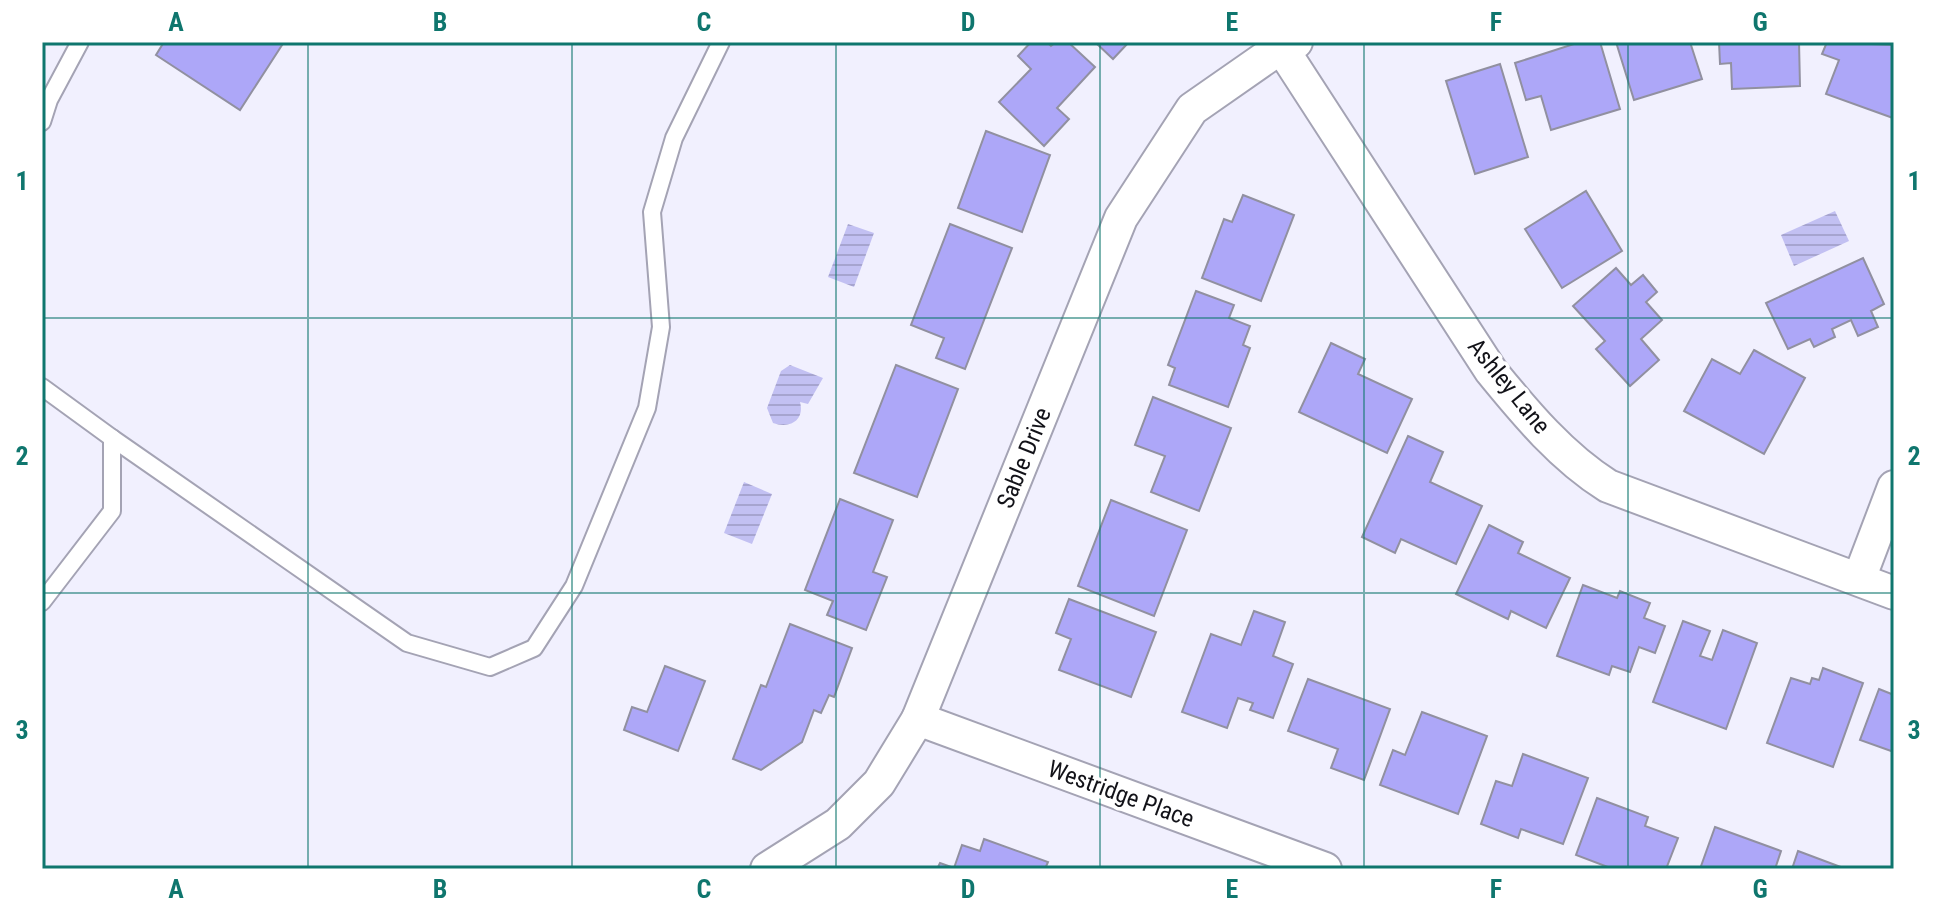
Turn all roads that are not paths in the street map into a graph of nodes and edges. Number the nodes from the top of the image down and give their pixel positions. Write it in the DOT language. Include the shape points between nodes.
graph roads {
  1 [pos="80,42"];
  2 [pos="721,42"];
  3 [pos="1288,44"];
  4 [pos="42,122"];
  5 [pos="42,387"];
  6 [pos="112,438"];
  7 [pos="1894,487"];
  8 [pos="1859,579"];
  9 [pos="1894,593"];
  10 [pos="42,602"];
  11 [pos="918,719"];
  12 [pos="767,869"];
  13 [pos="1325,869"];
  1 -- 4 [label="lane"];
  2 -- 6 [label="lane" via="674,138 652,212 661,327 647,408 574,586 534,648 490,667 407,643"];
  3 -- 8 [label="street, Ashley Lane" via="1491,371 1530,419 1608,486"];
  3 -- 11 [label="street, Sable Drive" via="1192,109 1121,218"];
  5 -- 6 [label="lane"];
  6 -- 10 [label="lane" via="112,511"];
  7 -- 8 [label="street"];
  8 -- 9 [label="street, Ashley Lane"];
  11 -- 12 [label="street, Sable Drive" via="879,783 838,824"];
  11 -- 13 [label="street, Westridge Place"];
}
